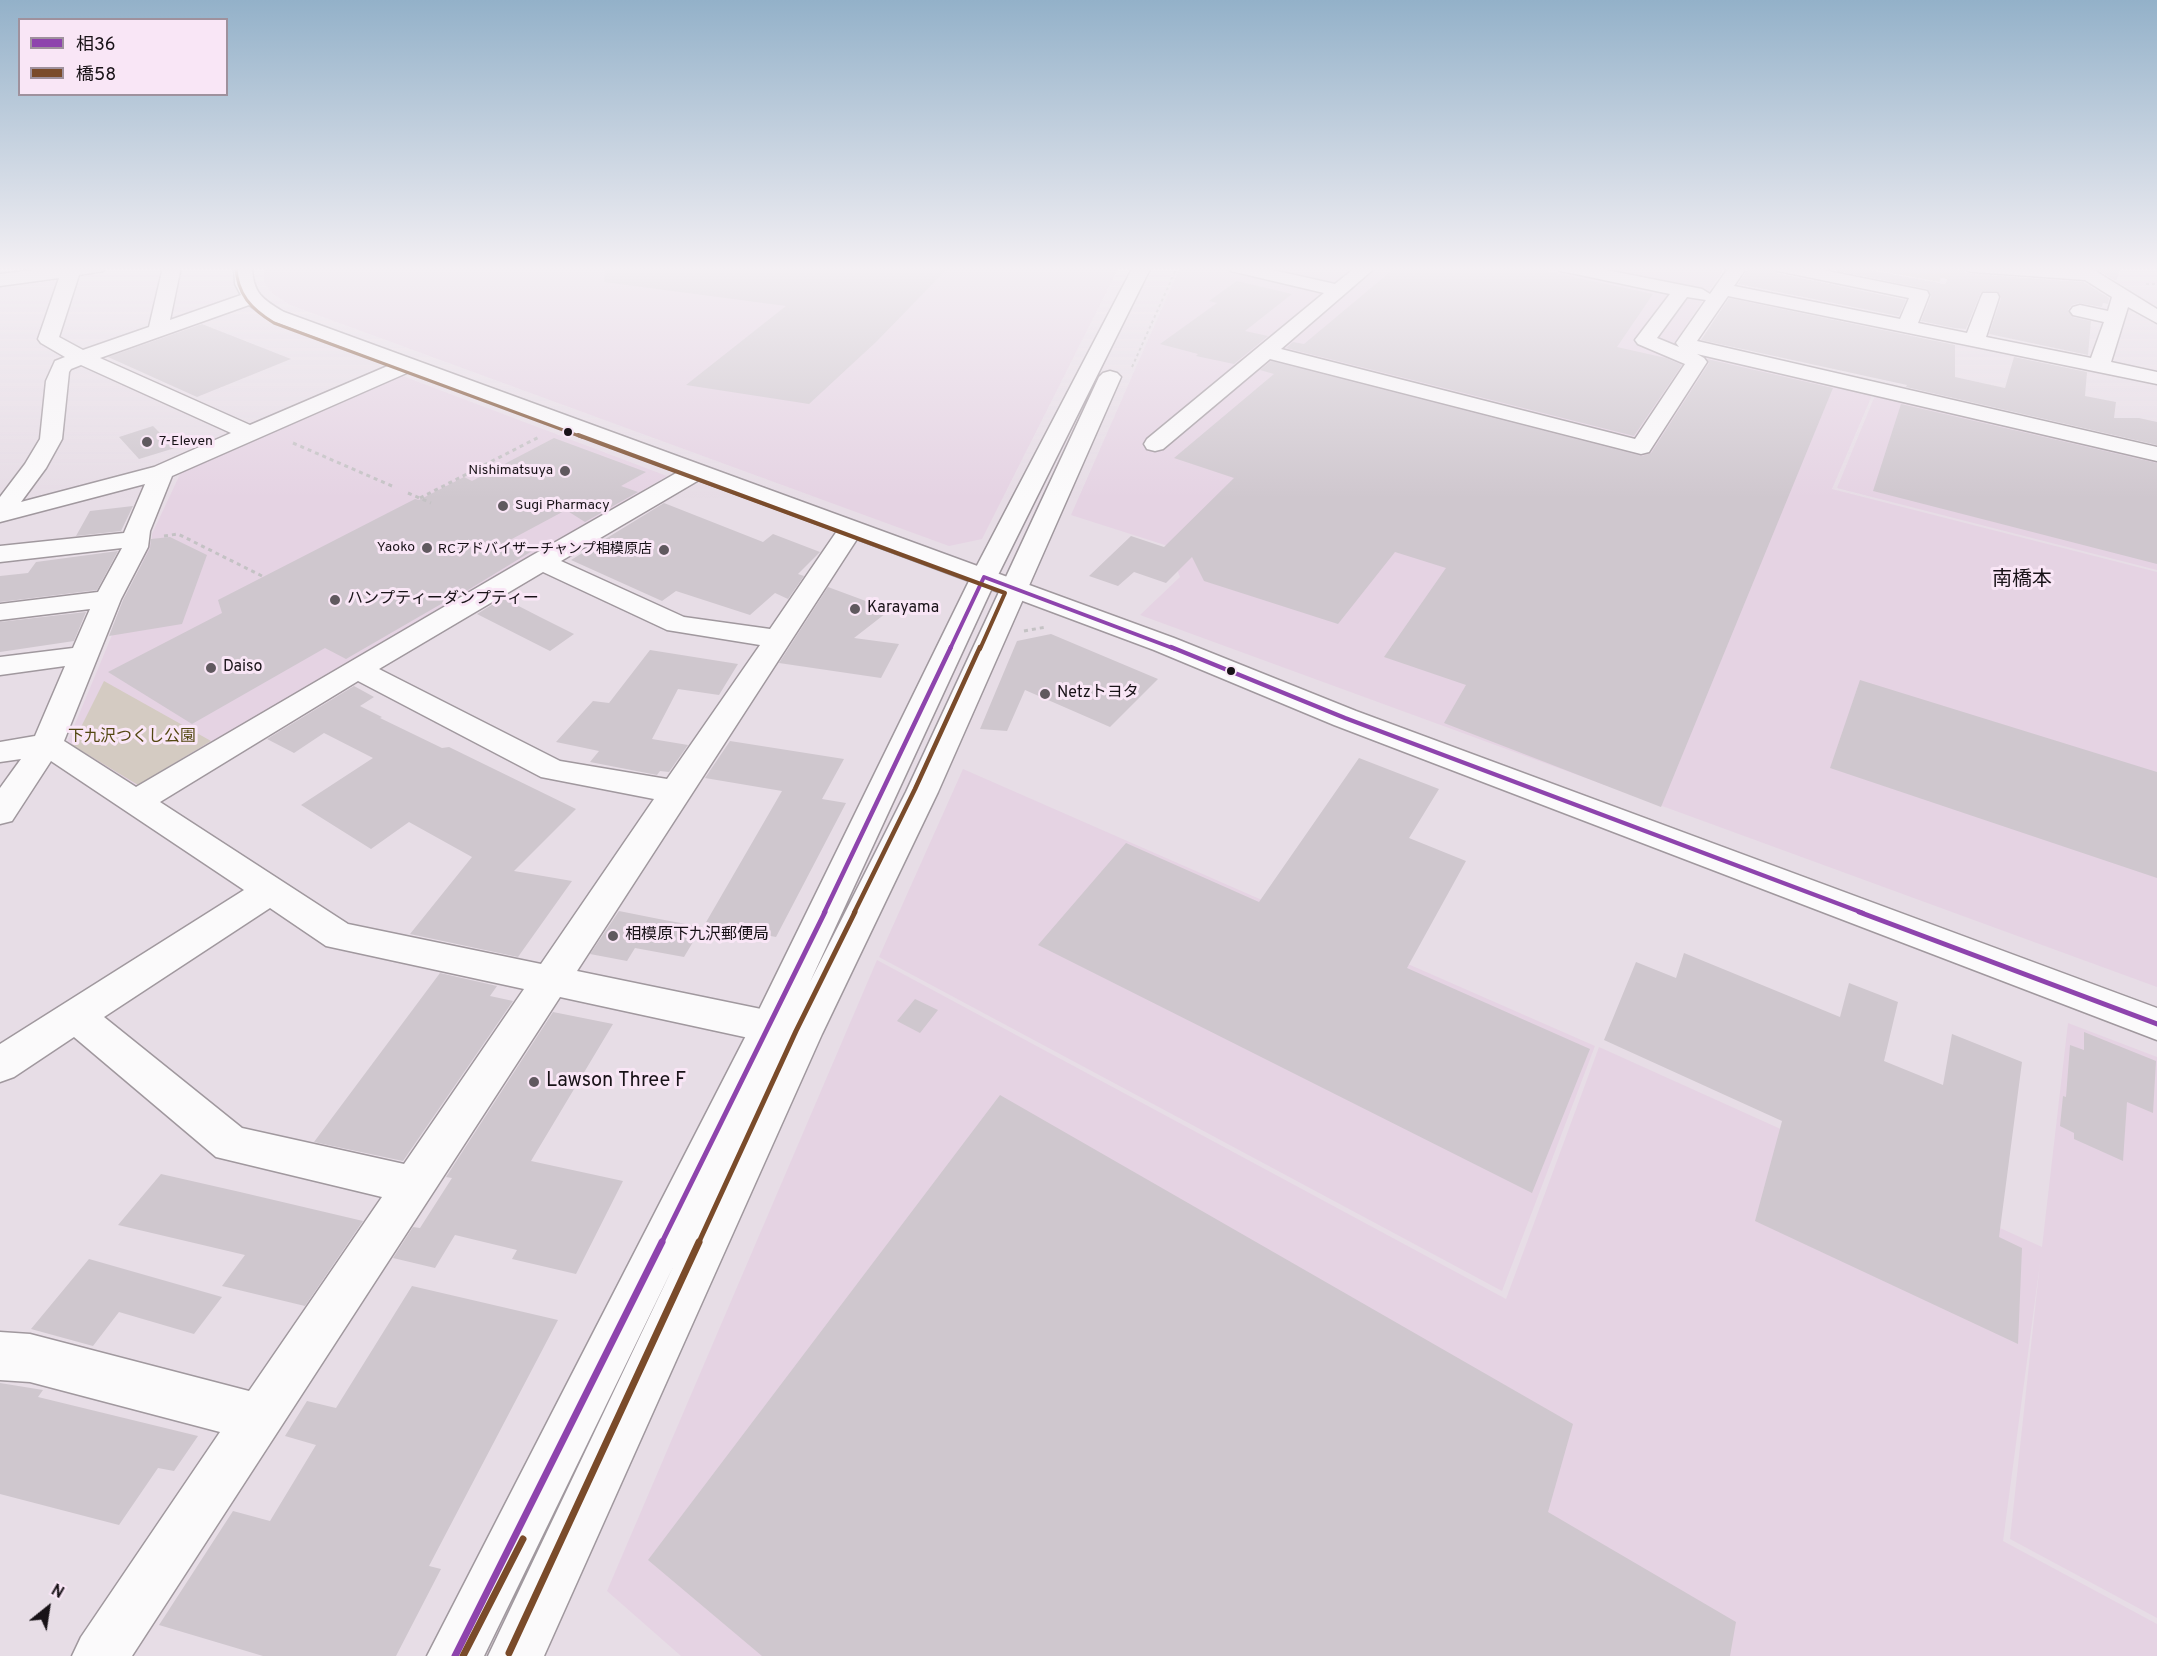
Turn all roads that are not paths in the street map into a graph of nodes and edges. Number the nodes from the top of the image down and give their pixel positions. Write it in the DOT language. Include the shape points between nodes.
graph roads {
  1 [pos="57,344"];
  2 [pos="121,344"];
  3 [pos="355,344"];
  4 [pos="1107,344"];
  5 [pos="1122,344"];
  6 [pos="1277,344"];
  7 [pos="1655,344"];
  8 [pos="1688,344"];
  9 [pos="1995,344"];
  10 [pos="2106,344"];
  11 [pos="1268,352"];
  12 [pos="82,358"];
  13 [pos="409,364"];
  14 [pos="2099,366"];
  15 [pos="2157,378"];
  16 [pos="251,434"];
  17 [pos="1155,444"];
  18 [pos="2157,454"];
  19 [pos="697,471"];
  20 [pos="162,472"];
  21 [pos="0,514"];
  22 [pos="852,528"];
  23 [pos="147,538"];
  24 [pos="0,554"];
  25 [pos="540,561"];
  26 [pos="1000,583"];
  27 [pos="108,599"];
  28 [pos="0,612"];
  29 [pos="778,639"];
  30 [pos="83,655"];
  31 [pos="0,666"];
  32 [pos="357,669"];
  33 [pos="46,744"];
  34 [pos="0,752"];
  35 [pos="676,792"];
  36 [pos="136,802"];
  37 [pos="0,813"];
  38 [pos="269,891"];
  39 [pos="551,980"];
  40 [pos="76,1016"];
  41 [pos="2157,1024"];
  42 [pos="787,1030"];
  43 [pos="0,1065"];
  44 [pos="414,1185"];
  45 [pos="0,1356"];
  46 [pos="259,1418"];
  47 [pos="100,1656"];
  48 [pos="455,1656"];
  49 [pos="516,1656"];
  1 -- 12 [label="main road"];
  2 -- 12 [label="main road"];
  3 -- 13 [label="main road"];
  4 -- 26 [label="main road"];
  5 -- 26 [label="main road"];
  6 -- 11 [label="main road"];
  7 -- 11 [label="main road" via="1697,362 1641,447"];
  8 -- 18 [label="main road"];
  9 -- 14 [label="main road"];
  10 -- 14 [label="main road"];
  11 -- 17 [label="main road"];
  12 -- 16 [label="main road"];
  12 -- 21 [label="main road" via="60,368 50,439"];
  13 -- 16 [label="main road"];
  13 -- 19 [label="main road"];
  14 -- 15 [label="main road"];
  16 -- 20 [label="main road"];
  19 -- 22 [label="main road"];
  19 -- 25 [label="main road"];
  20 -- 21 [label="main road"];
  20 -- 23 [label="main road" via="137,531"];
  22 -- 26 [label="main road"];
  22 -- 29 [label="main road"];
  23 -- 24 [label="main road"];
  23 -- 27 [label="main road" via="135,547"];
  25 -- 29 [label="main road" via="677,624"];
  25 -- 32 [label="main road"];
  26 -- 41 [label="main road" via="1345,718"];
  26 -- 42 [label="main road" via="922,792"];
  27 -- 28 [label="main road"];
  27 -- 30 [label="main road"];
  29 -- 35 [label="main road"];
  30 -- 31 [label="main road"];
  30 -- 33 [label="main road"];
  32 -- 35 [label="main road" via="552,770"];
  32 -- 36 [label="main road"];
  33 -- 34 [label="main road"];
  33 -- 36 [label="main road"];
  33 -- 37 [label="main road"];
  35 -- 39 [label="main road"];
  36 -- 38 [label="main road"];
  38 -- 39 [label="main road" via="339,936"];
  38 -- 40 [label="main road"];
  39 -- 42 [label="main road"];
  39 -- 44 [label="main road"];
  40 -- 43 [label="main road"];
  40 -- 44 [label="main road" via="231,1144"];
  42 -- 48 [label="main road"];
  42 -- 49 [label="main road"];
  44 -- 46 [label="main road"];
  45 -- 46 [label="main road" via="30,1358"];
  46 -- 47 [label="main road"];
}
